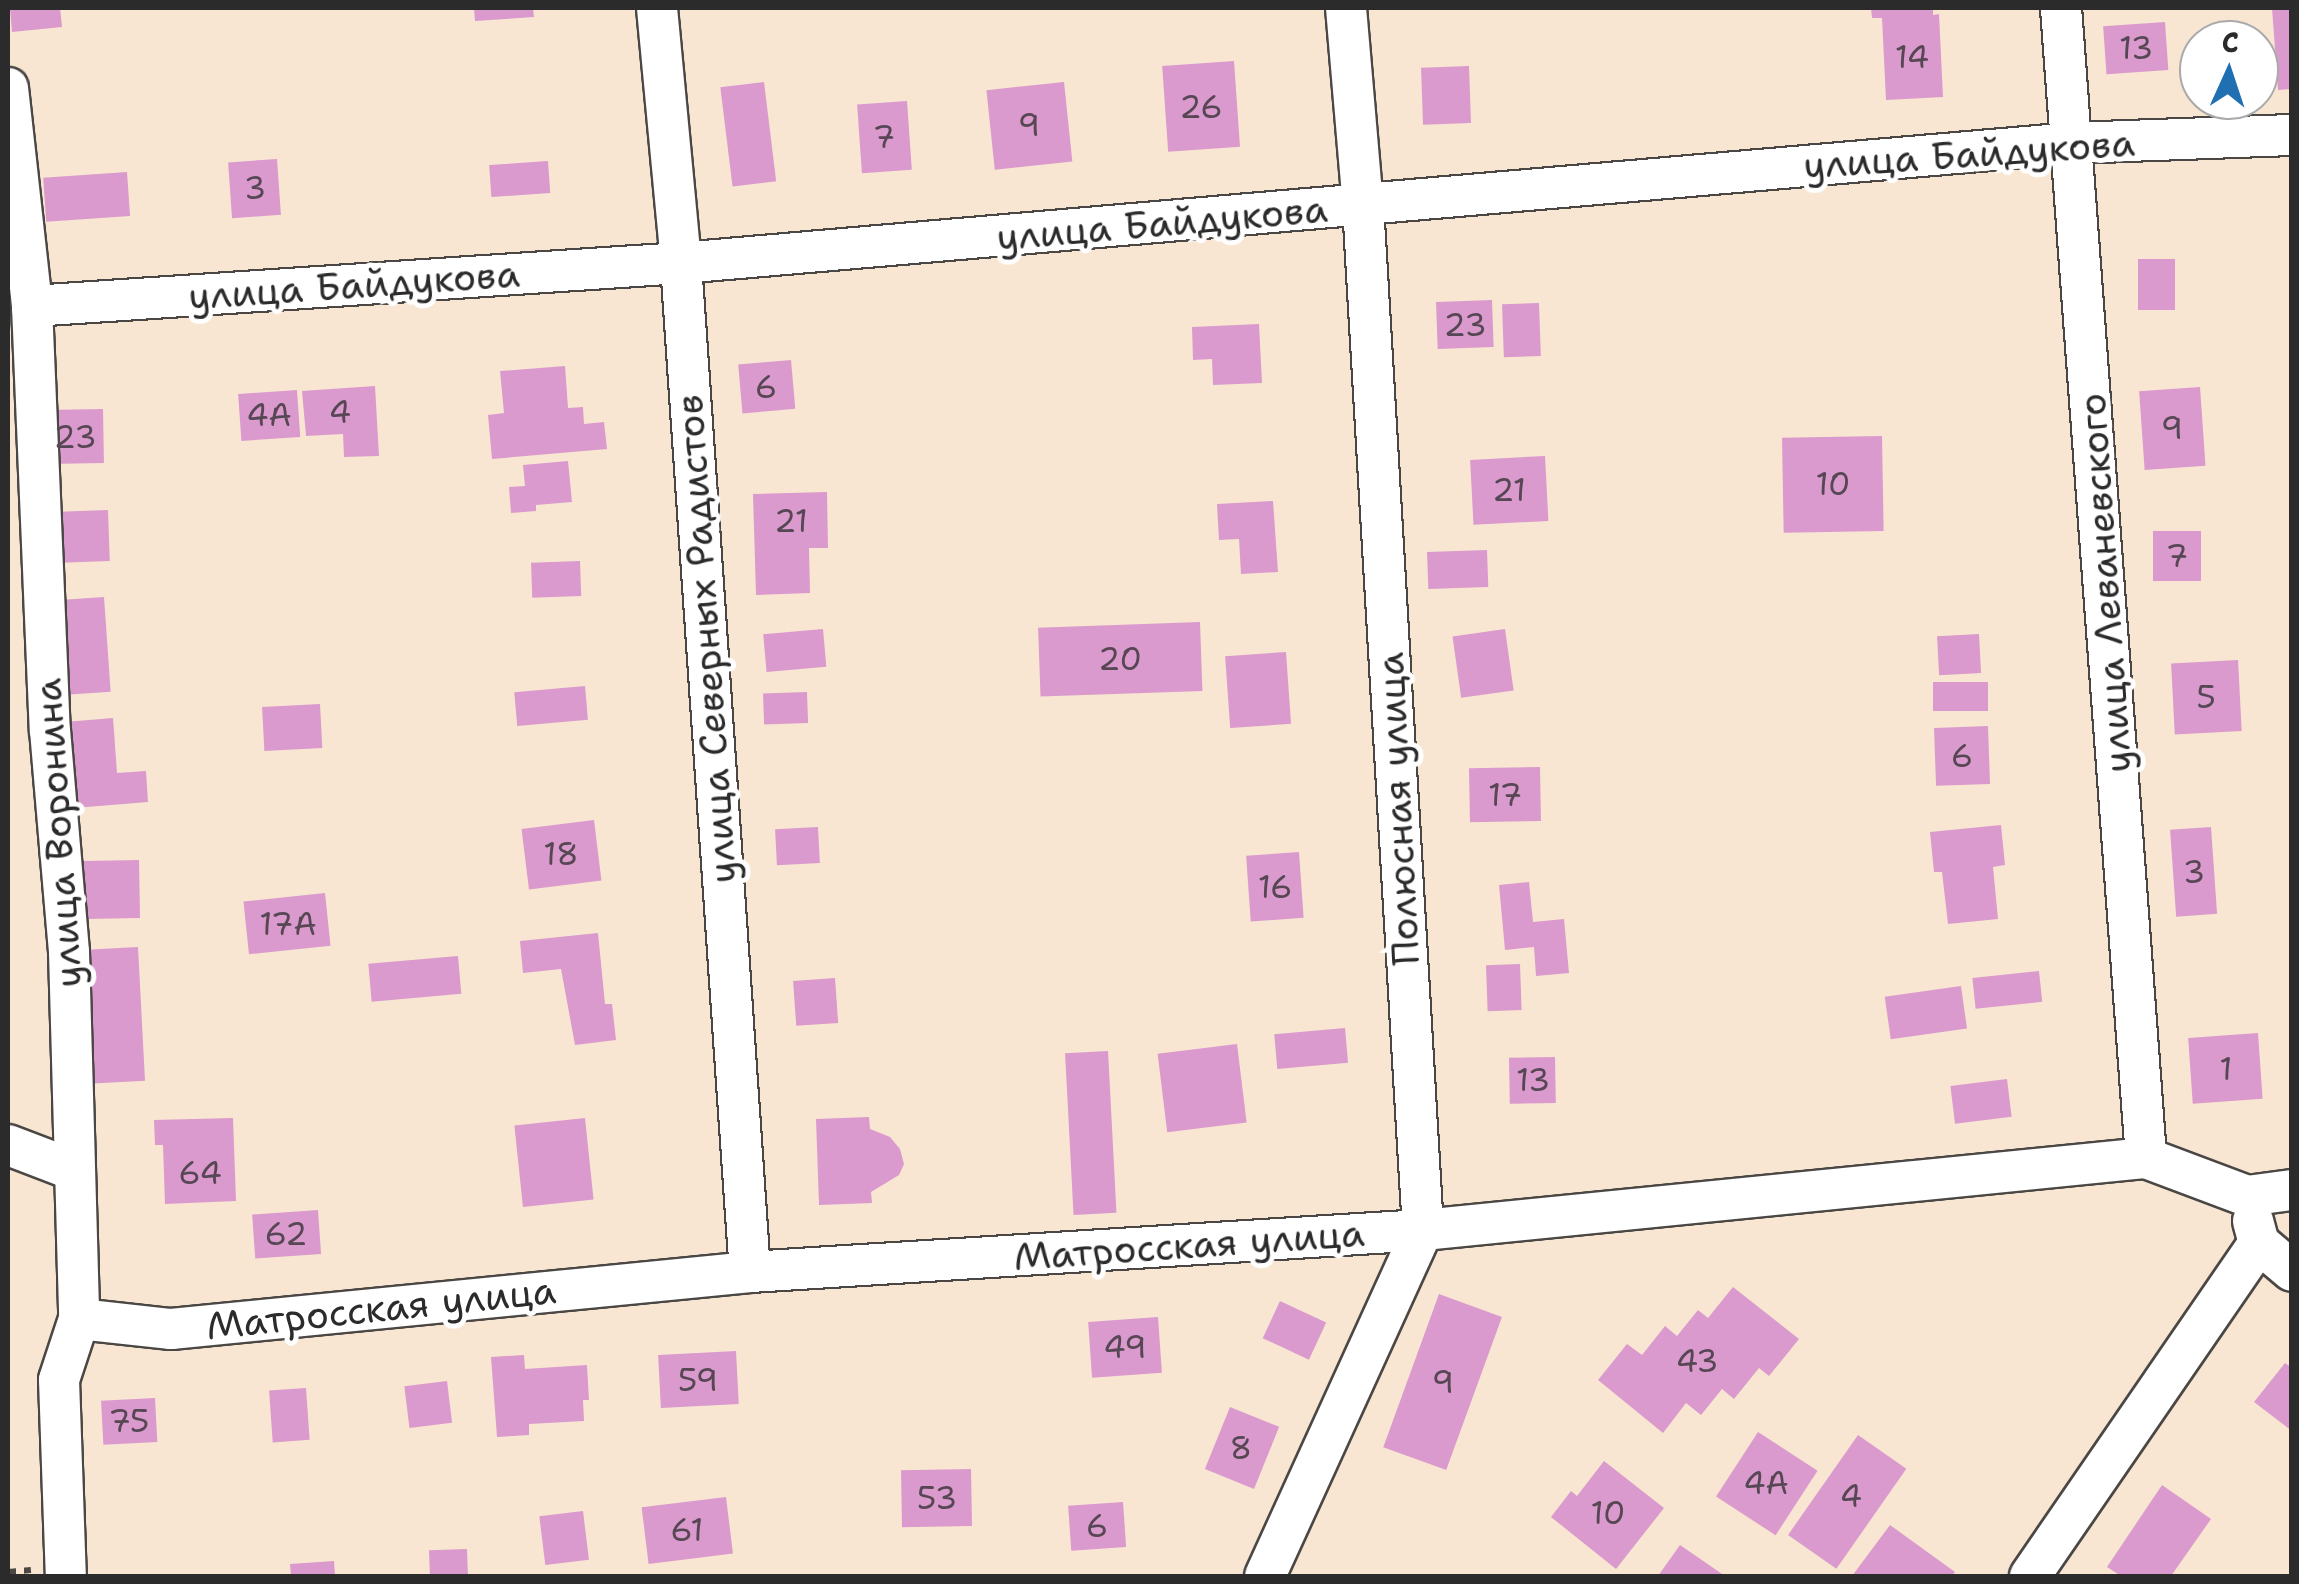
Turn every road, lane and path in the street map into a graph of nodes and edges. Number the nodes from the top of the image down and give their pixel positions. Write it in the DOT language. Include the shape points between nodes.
graph roads {
  1 [pos="657,8"];
  2 [pos="1346,8"];
  3 [pos="2061,8"];
  4 [pos="8,88"];
  5 [pos="2292,135"];
  6 [pos="2073,143"];
  7 [pos="1363,206"];
  8 [pos="680,263"];
  9 [pos="32,306"];
  10 [pos="8,1145"];
  11 [pos="2146,1158"];
  12 [pos="71,1169"];
  13 [pos="2292,1190"];
  14 [pos="2247,1196"];
  15 [pos="1423,1230"];
  16 [pos="2259,1244"];
  17 [pos="2292,1271"];
  18 [pos="750,1272"];
  19 [pos="78,1319"];
  20 [pos="66,1576"];
  21 [pos="1265,1576"];
  22 [pos="2030,1576"];
  1 -- 8 [label="street, улица Северных Радистов"];
  2 -- 7 [label="street, Полюсная улица"];
  3 -- 6 [label="street, улица Леваневского"];
  4 -- 9 [label="street, улица Воронина"];
  5 -- 6 [label="street, улица Байдукова"];
  6 -- 7 [label="street, улица Байдукова"];
  6 -- 11 [label="street, улица Леваневского"];
  7 -- 8 [label="street, улица Байдукова"];
  7 -- 15 [label="street, Полюсная улица"];
  8 -- 9 [label="street, улица Байдукова"];
  8 -- 18 [label="street, улица Северных Радистов"];
  9 -- 12 [label="street, улица Воронина" via="50,730 69,952"];
  10 -- 12 [label="street"];
  11 -- 14 [label="street, Матросская улица"];
  11 -- 15 [label="street, Матросская улица"];
  12 -- 19 [label="street, улица Воронина"];
  13 -- 14 [label="street, Матросская улица"];
  14 -- 16 [label="street"];
  15 -- 18 [label="street, Матросская улица"];
  15 -- 21 [label="street, Полюсная улица"];
  16 -- 17 [label="street"];
  16 -- 22 [label="street"];
  18 -- 19 [label="street, Матросская улица" via="170,1329"];
  19 -- 20 [label="street, улица Воронина" via="60,1380"];
}
